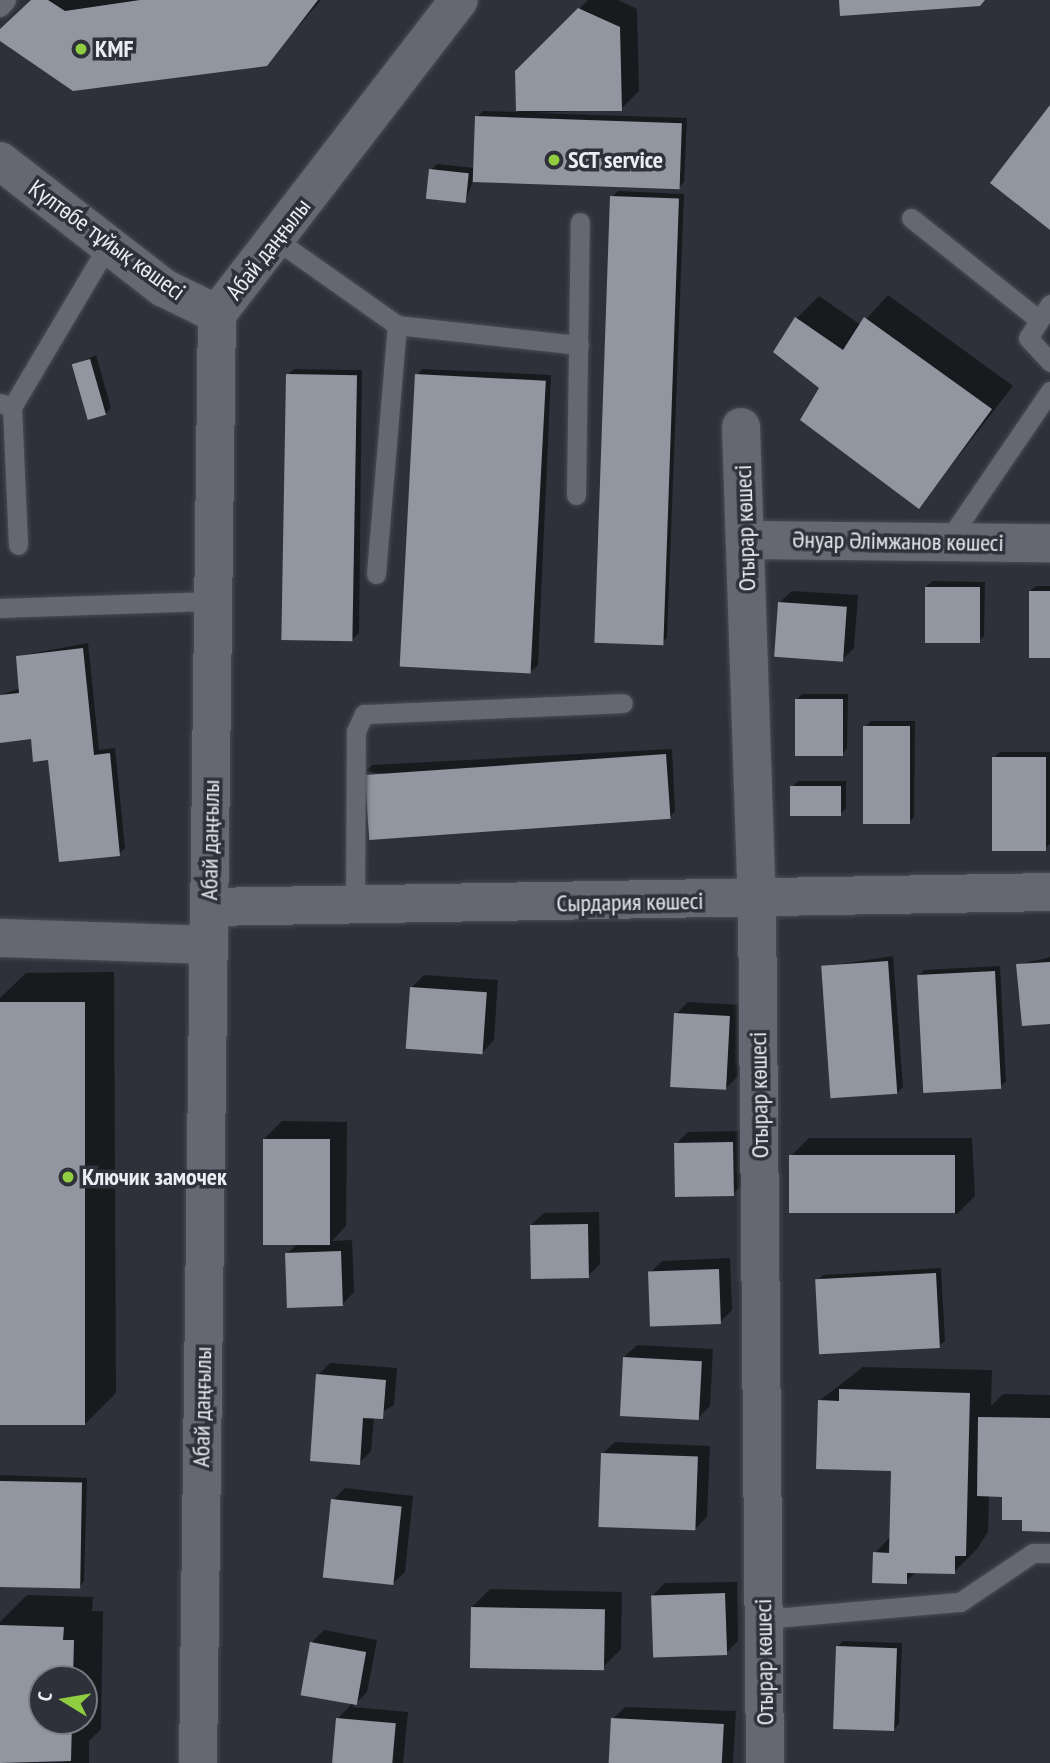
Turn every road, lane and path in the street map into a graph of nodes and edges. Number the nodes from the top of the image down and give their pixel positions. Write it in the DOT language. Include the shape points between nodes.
graph roads {
  1 [pos="6,0"];
  2 [pos="459,0"];
  3 [pos="0,7"];
  4 [pos="0,161"];
  5 [pos="911,218"];
  6 [pos="580,222"];
  7 [pos="275,239"];
  8 [pos="108,244"];
  9 [pos="1044,311"];
  10 [pos="217,314"];
  11 [pos="397,325"];
  12 [pos="579,345"];
  13 [pos="1050,362"];
  14 [pos="1050,391"];
  15 [pos="6,405"];
  16 [pos="741,426"];
  17 [pos="576,495"];
  18 [pos="745,540"];
  19 [pos="947,542"];
  20 [pos="1050,543"];
  21 [pos="18,545"];
  22 [pos="376,574"];
  23 [pos="213,601"];
  24 [pos="0,608"];
  25 [pos="623,704"];
  26 [pos="1050,892"];
  27 [pos="757,901"];
  28 [pos="355,906"];
  29 [pos="209,926"];
  30 [pos="0,938"];
  31 [pos="1050,1553"];
  32 [pos="764,1619"];
  33 [pos="198,1763"];
  34 [pos="765,1763"];
  1 -- 3 [label="lane"];
  2 -- 7 [label="street, Абай даңғылы"];
  4 -- 8 [label="street, Күлтөбе тұйық көшесі"];
  5 -- 9 [label="lane"];
  6 -- 12 [label="lane"];
  7 -- 10 [label="street, Абай даңғылы"];
  7 -- 11 [label="lane"];
  8 -- 10 [label="street, Күлтөбе тұйық көшесі" via="164,288"];
  8 -- 15 [label="lane"];
  9 -- 13 [label="lane" via="1028,338"];
  10 -- 23 [label="street, Абай даңғылы"];
  11 -- 12 [label="lane"];
  11 -- 22 [label="lane"];
  12 -- 17 [label="lane"];
  14 -- 19 [label="lane"];
  15 -- 21 [label="lane"];
  16 -- 18 [label="street, Отырар көшесі"];
  18 -- 19 [label="street, Әнуар Әлімжанов көшесі"];
  18 -- 27 [label="street, Отырар көшесі"];
  19 -- 20 [label="street, Әнуар Әлімжанов көшесі"];
  23 -- 24 [label="lane"];
  23 -- 29 [label="street, Абай даңғылы"];
  25 -- 28 [label="lane" via="364,714 356,731"];
  26 -- 27 [label="street, Сырдария көшесі"];
  27 -- 28 [label="street, Сырдария көшесі"];
  27 -- 32 [label="street, Отырар көшесі"];
  28 -- 29 [label="street, Сырдария көшесі"];
  29 -- 30 [label="street, Сырдария көшесі"];
  29 -- 33 [label="street, Абай даңғылы"];
  31 -- 32 [label="lane" via="1033,1553 960,1602"];
  32 -- 34 [label="street, Отырар көшесі"];
}
